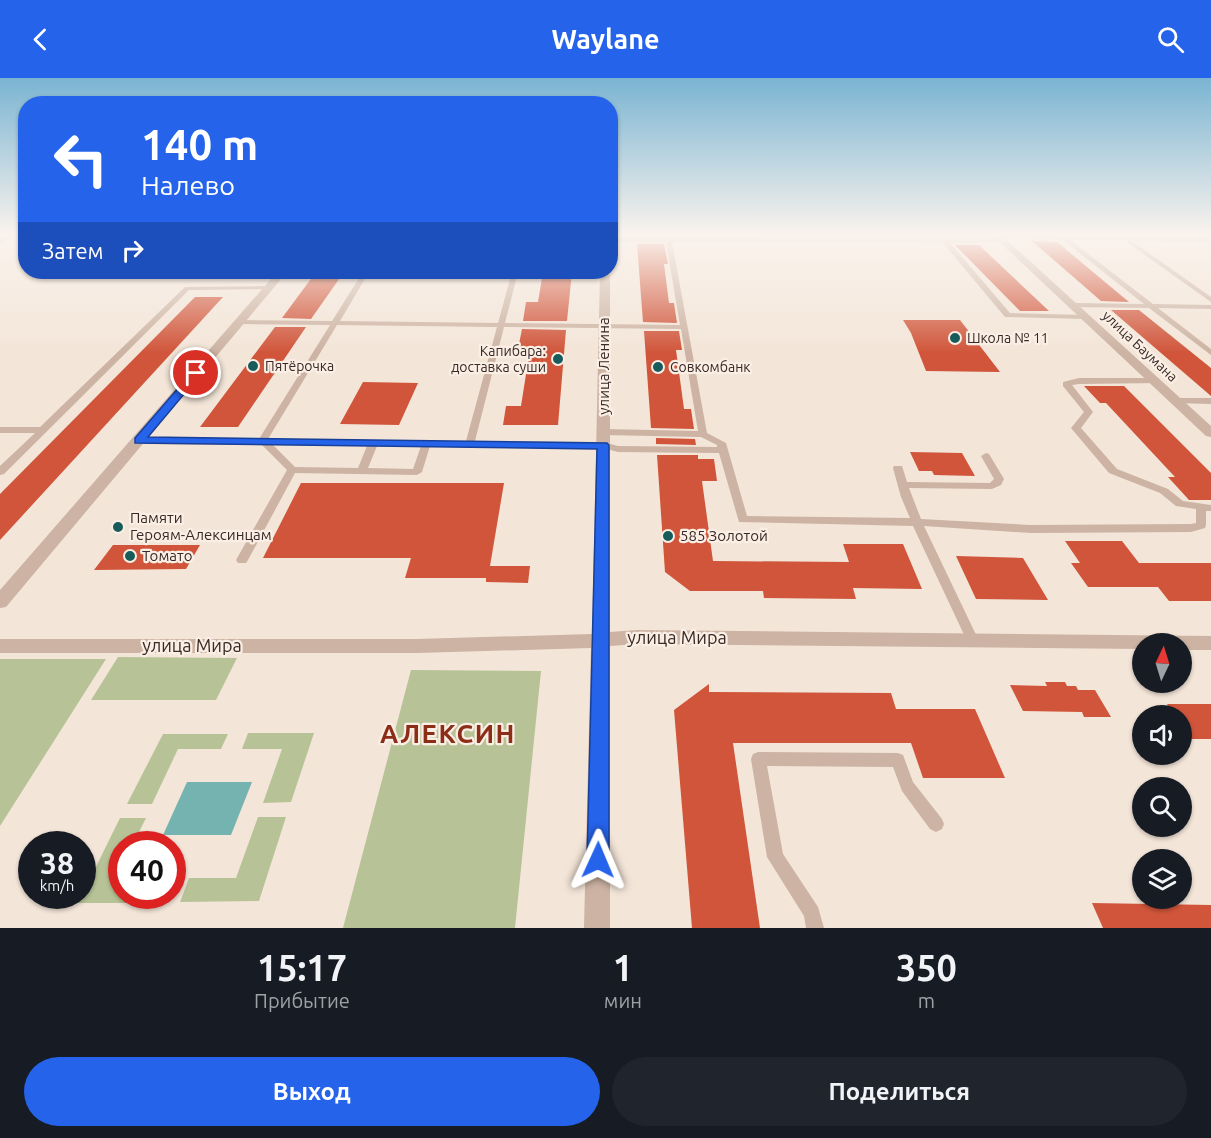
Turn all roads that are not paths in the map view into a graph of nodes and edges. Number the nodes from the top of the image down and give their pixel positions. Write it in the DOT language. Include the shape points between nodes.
graph roads {
  1 [pos="674,274"];
  2 [pos="973,274"];
  3 [pos="1039,274"];
  4 [pos="1109,274"];
  5 [pos="1174,274"];
  6 [pos="276,279"];
  7 [pos="362,279"];
  8 [pos="513,279"];
  9 [pos="605,279"];
  10 [pos="268,288"];
  11 [pos="1211,300"];
  12 [pos="1073,305"];
  13 [pos="1151,306"];
  14 [pos="1211,307"];
  15 [pos="1086,317"];
  16 [pos="240,322"];
  17 [pos="334,323"];
  18 [pos="503,325"];
  19 [pos="604,326"];
  20 [pos="682,327"];
  21 [pos="1211,353"];
  22 [pos="1155,381"];
  23 [pos="1177,401"];
  24 [pos="1211,401"];
  25 [pos="0,430"];
  26 [pos="44,430"];
  27 [pos="1211,433"];
  28 [pos="703,434"];
  29 [pos="603,439"];
  30 [pos="139,441"];
  31 [pos="262,441"];
  32 [pos="427,442"];
  33 [pos="374,443"];
  34 [pos="470,443"];
  35 [pos="723,450"];
  36 [pos="986,456"];
  37 [pos="898,468"];
  38 [pos="292,470"];
  39 [pos="362,471"];
  40 [pos="0,472"];
  41 [pos="903,485"];
  42 [pos="1206,508"];
  43 [pos="917,522"];
  44 [pos="242,560"];
  45 [pos="0,602"];
  46 [pos="602,638"];
  47 [pos="974,641"];
  48 [pos="1211,643"];
  49 [pos="0,646"];
  50 [pos="936,824"];
  51 [pos="597,928"];
  52 [pos="815,928"];
  1 -- 20 [label="lane"];
  2 -- 15 [label="lane" via="1008,315"];
  3 -- 12 [label="street, улица Баумана"];
  4 -- 13 [label="lane"];
  5 -- 11 [label="lane"];
  6 -- 10 [label="street"];
  7 -- 17 [label="lane"];
  8 -- 18 [label="lane"];
  9 -- 19 [label="street, улица Ленина"];
  10 -- 16 [label="street"];
  10 -- 26 [label="lane" via="188,288"];
  12 -- 13 [label="lane"];
  12 -- 15 [label="street, улица Баумана"];
  13 -- 14 [label="lane"];
  13 -- 21 [label="lane"];
  15 -- 22 [label="street, улица Баумана"];
  16 -- 17 [label="lane"];
  16 -- 30 [label="street"];
  17 -- 18 [label="lane"];
  17 -- 31 [label="lane"];
  18 -- 19 [label="lane"];
  18 -- 34 [label="lane"];
  19 -- 20 [label="lane"];
  19 -- 29 [label="street, улица Ленина"];
  20 -- 28 [label="lane"];
  22 -- 23 [label="street, улица Баумана"];
  22 -- 42 [label="lane" via="1066,384 1089,412 1076,428 1113,471 1164,491 1180,504"];
  23 -- 24 [label="lane"];
  23 -- 27 [label="street, улица Баумана"];
  25 -- 26 [label="lane"];
  26 -- 40 [label="lane"];
  28 -- 29 [label="lane"];
  28 -- 35 [label="lane" via="721,443"];
  29 -- 34 [label="lane"];
  29 -- 35 [label="lane" via="618,449"];
  29 -- 46 [label="street, улица Ленина"];
  30 -- 31 [label="lane"];
  30 -- 45 [label="street"];
  31 -- 33 [label="lane"];
  31 -- 38 [label="lane"];
  32 -- 33 [label="lane"];
  32 -- 34 [label="lane"];
  32 -- 39 [label="lane" via="417,472"];
  33 -- 39 [label="lane"];
  35 -- 43 [label="lane" via="743,519"];
  36 -- 41 [label="lane" via="999,479 992,486"];
  37 -- 41 [label="lane"];
  38 -- 39 [label="lane"];
  38 -- 44 [label="lane"];
  41 -- 43 [label="lane"];
  42 -- 43 [label="lane" via="1201,525 1191,528 1031,529"];
  43 -- 47 [label="lane"];
  46 -- 47 [label="street, улица Мира"];
  46 -- 49 [label="street, улица Мира" via="566,643 417,646"];
  46 -- 51 [label="street, улица Ленина"];
  47 -- 48 [label="street, улица Мира"];
  50 -- 52 [label="lane" via="907,786 898,760 758,759 776,857 812,913"];
}
